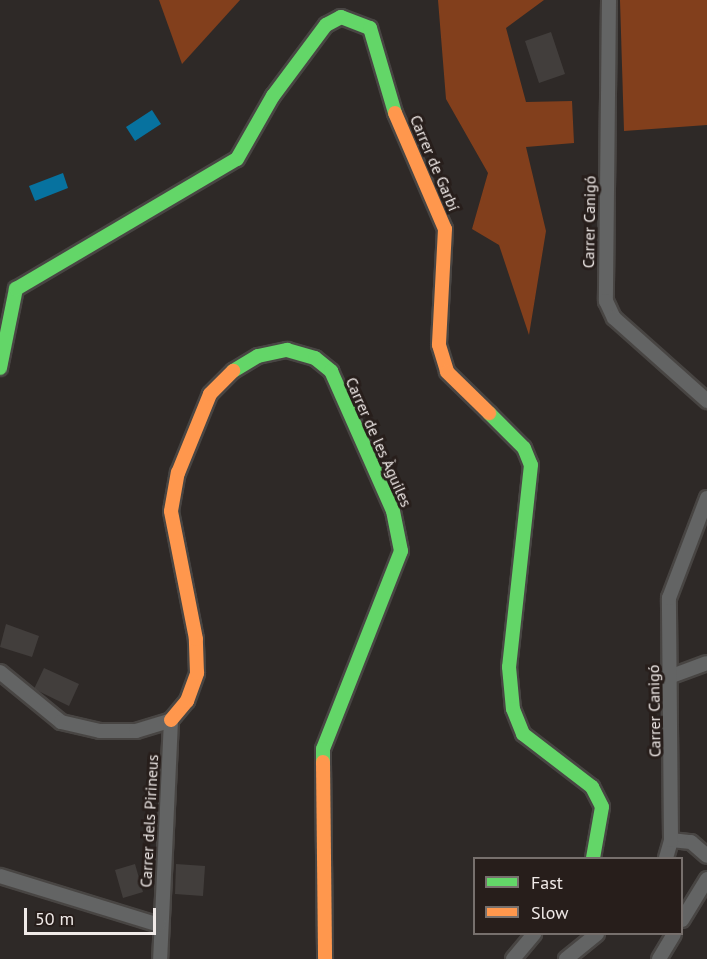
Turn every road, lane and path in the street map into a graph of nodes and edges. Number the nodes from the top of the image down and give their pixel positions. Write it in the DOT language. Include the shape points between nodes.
graph roads {
  1 [pos="609,0"];
  2 [pos="0,368"];
  3 [pos="707,401"];
  4 [pos="707,498"];
  5 [pos="707,663"];
  6 [pos="0,672"];
  7 [pos="669,677"];
  8 [pos="171,720"];
  9 [pos="671,840"];
  10 [pos="707,855"];
  11 [pos="593,857"];
  12 [pos="666,857"];
  13 [pos="0,876"];
  14 [pos="707,879"];
  15 [pos="683,917"];
  16 [pos="159,925"];
  17 [pos="532,935"];
  18 [pos="595,935"];
  19 [pos="673,935"];
  20 [pos="160,959"];
  21 [pos="325,959"];
  22 [pos="513,959"];
  23 [pos="566,959"];
  24 [pos="659,959"];
  1 -- 3 [label="street, Carrer Canigó" via="606,301 614,318"];
  2 -- 11 [label="street, Carrer de Garbí" via="16,289 237,159 273,96 326,25 341,16 370,28 401,132 446,230 439,345 447,372 524,448 531,465 509,667 513,709 523,734 592,787 602,807 600,841"];
  4 -- 7 [label="street, Carrer Canigó" via="669,598"];
  5 -- 7 [label="street"];
  6 -- 8 [label="street" via="61,722 100,731 136,731"];
  7 -- 9 [label="street, Carrer Canigó"];
  8 -- 16 [label="street, Carrer dels Pirineus"];
  8 -- 21 [label="street, Carrer de les Àguiles" via="187,701 197,673 196,639 171,511 178,473 210,394 232,372 258,356 287,350 315,358 331,371 393,511 401,551 323,749"];
  9 -- 10 [label="street" via="691,842"];
  9 -- 12 [label="street, Carrer Canigó"];
  13 -- 16 [label="street"];
  14 -- 15 [label="street"];
  16 -- 20 [label="street, Carrer dels Pirineus"];
  17 -- 22 [label="street"];
  18 -- 23 [label="street"];
  19 -- 24 [label="street"];
}
